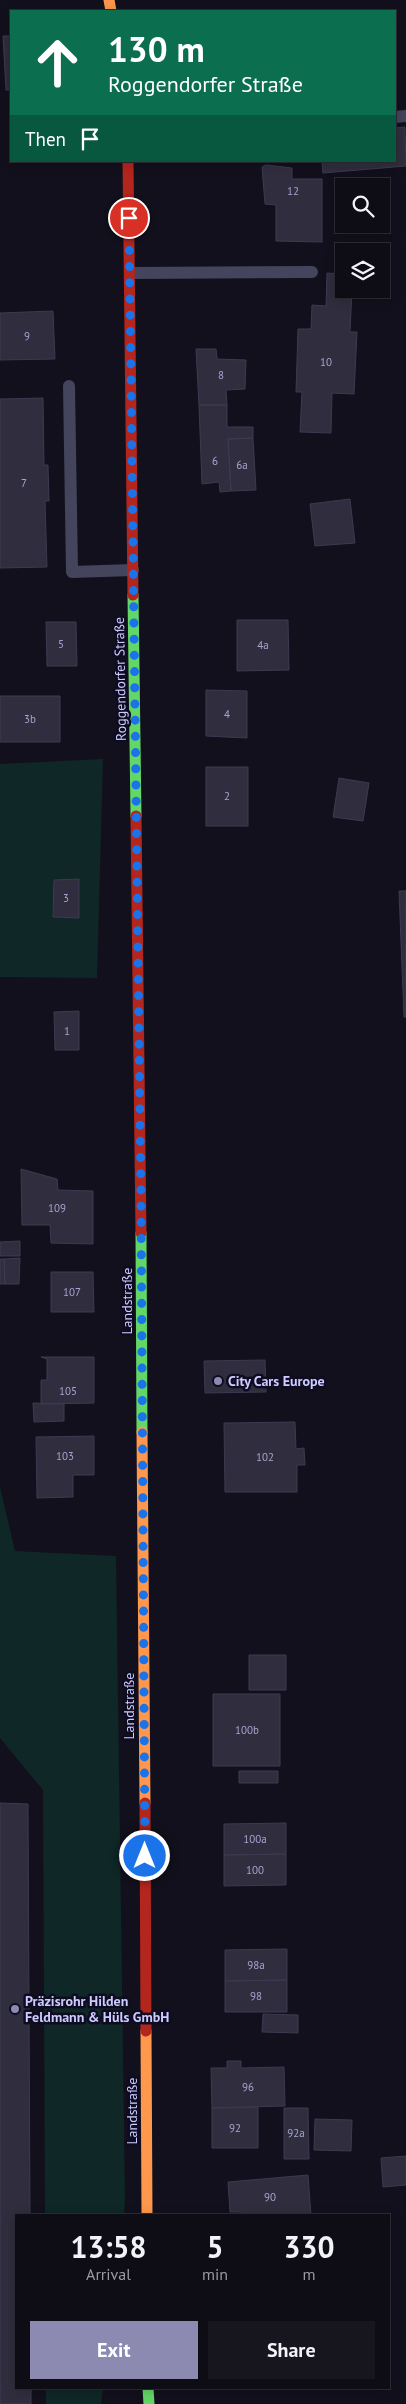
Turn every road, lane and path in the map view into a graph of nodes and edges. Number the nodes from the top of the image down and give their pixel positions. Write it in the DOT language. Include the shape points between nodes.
graph roads {
  1 [pos="128,162"];
  2 [pos="312,272"];
  3 [pos="130,273"];
  4 [pos="69,386"];
  5 [pos="133,570"];
  6 [pos="141,1197"];
  7 [pos="147,2214"];
  8 [pos="148,2389"];
  9 [pos="148,2404"];
  1 -- 3 [label="main road, Roggendorfer Straße"];
  2 -- 3 [label="lane"];
  3 -- 5 [label="main road, Roggendorfer Straße"];
  4 -- 5 [label="lane" via="72,572"];
  5 -- 6 [label="main road, Roggendorfer Straße"];
  6 -- 7 [label="main road, Landstraße"];
  8 -- 9 [label="main road"];
}
